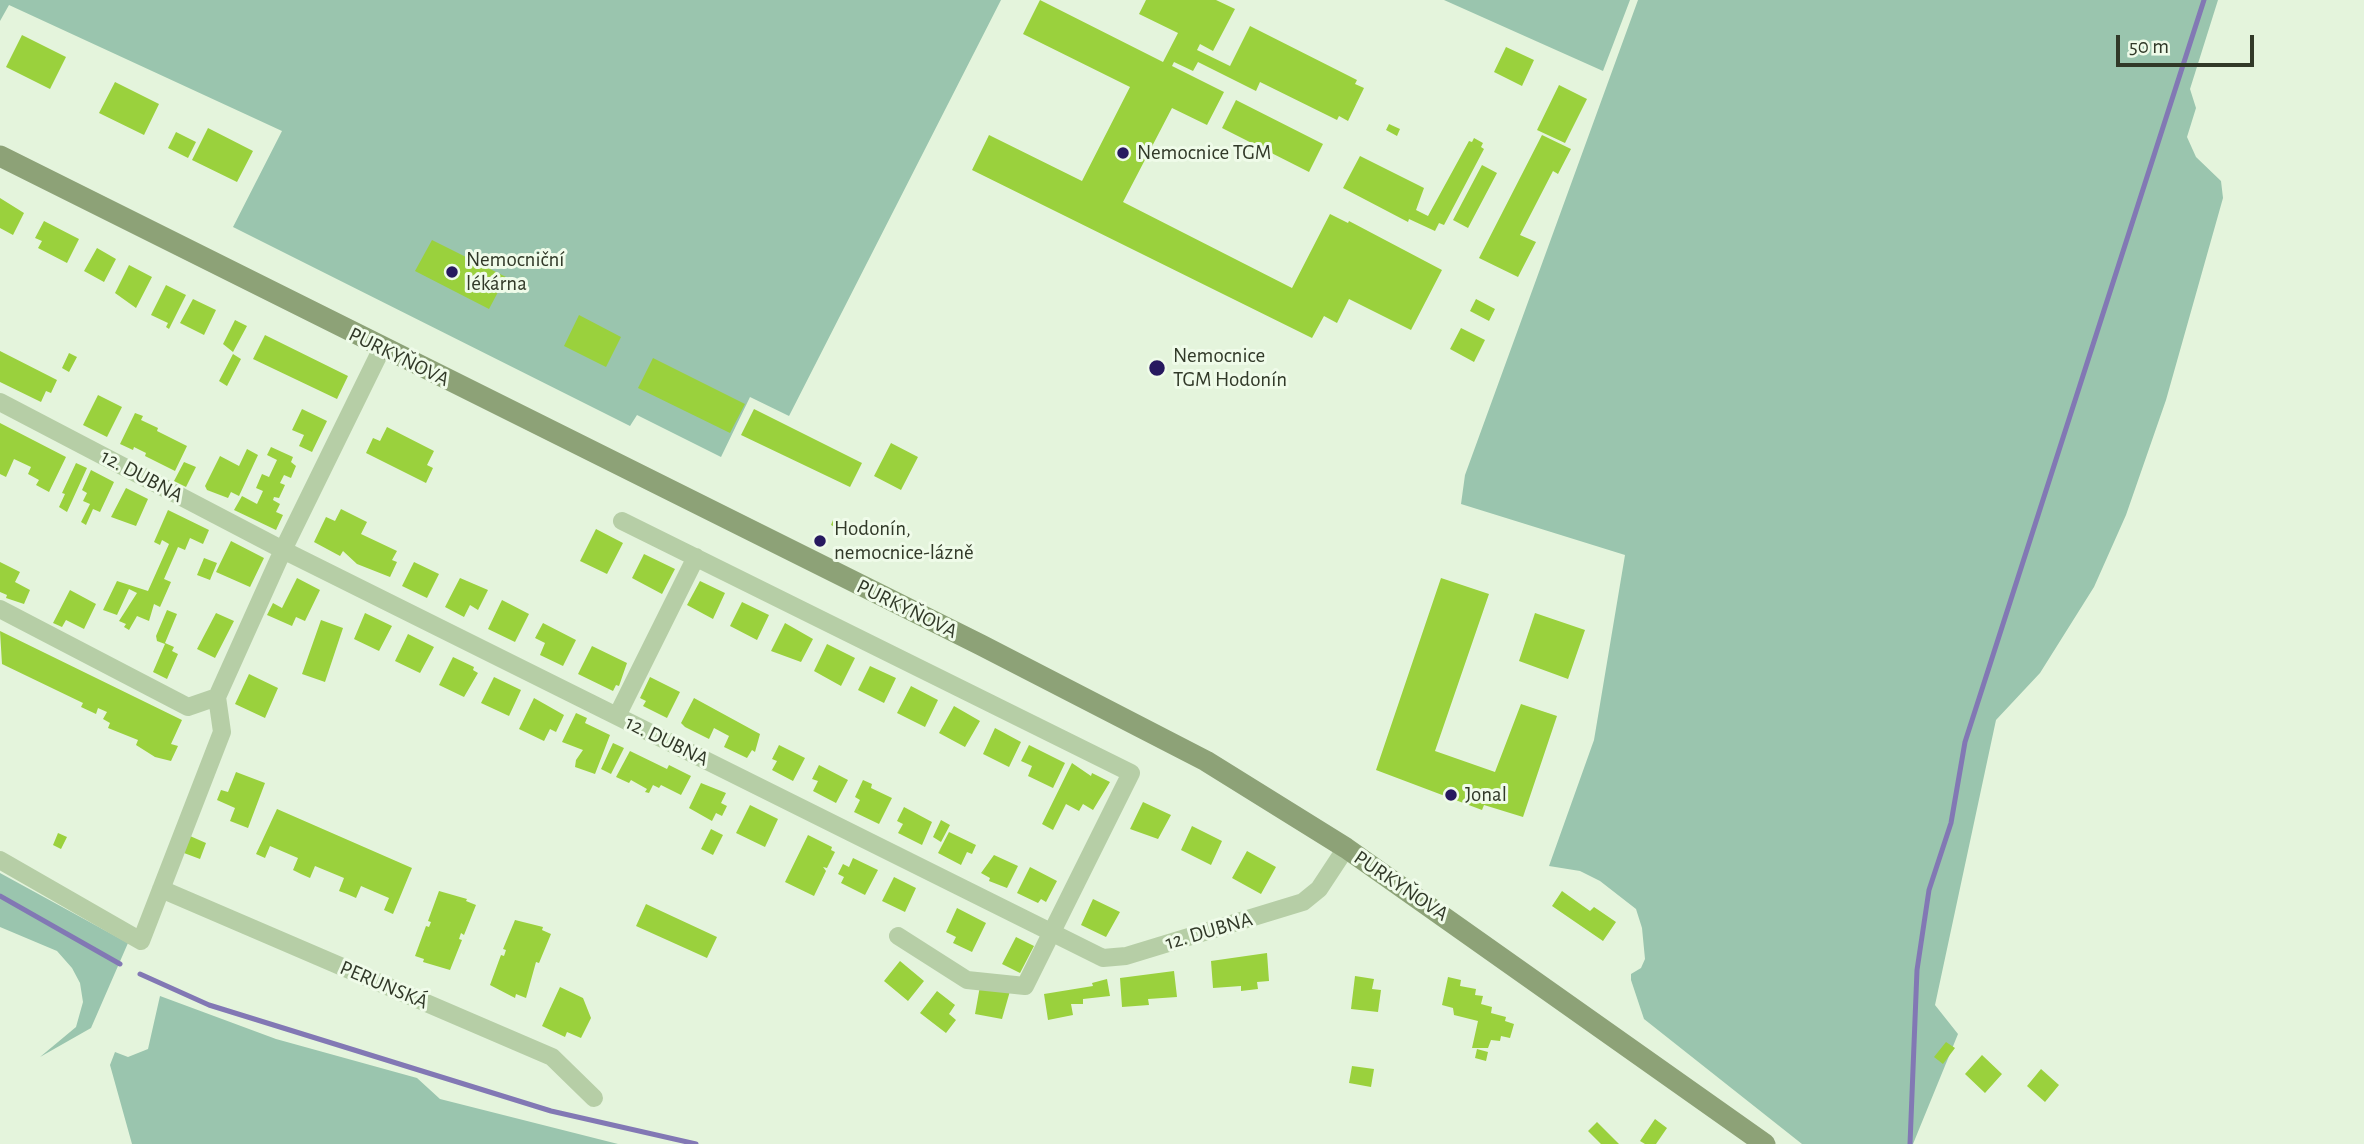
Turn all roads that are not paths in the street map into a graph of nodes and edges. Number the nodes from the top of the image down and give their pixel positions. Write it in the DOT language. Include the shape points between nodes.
graph roads {
  1 [pos="0,156"];
  2 [pos="382,348"];
  3 [pos="0,402"];
  4 [pos="622,521"];
  5 [pos="283,550"];
  6 [pos="696,557"];
  7 [pos="0,609"];
  8 [pos="217,697"];
  9 [pos="617,716"];
  10 [pos="1346,848"];
  11 [pos="0,860"];
  12 [pos="161,888"];
  13 [pos="1051,932"];
  14 [pos="898,936"];
  15 [pos="594,1098"];
  16 [pos="1765,1144"];
  1 -- 2 [label="street, PURKYŇOVA"];
  2 -- 5 [label="street"];
  2 -- 10 [label="street, PURKYŇOVA" via="1076,693 1206,761"];
  3 -- 5 [label="street, 12. DUBNA"];
  4 -- 6 [label="street"];
  5 -- 8 [label="street"];
  5 -- 9 [label="street, 12. DUBNA"];
  6 -- 9 [label="street"];
  6 -- 13 [label="street" via="1131,773"];
  7 -- 8 [label="street" via="188,707"];
  8 -- 12 [label="street" via="222,732"];
  9 -- 13 [label="street, 12. DUBNA"];
  10 -- 13 [label="street, 12. DUBNA" via="1319,889 1303,902 1126,956 1103,958"];
  10 -- 16 [label="street, PURKYŇOVA"];
  11 -- 12 [label="street" via="141,941"];
  12 -- 15 [label="street, PERUNSKÁ" via="552,1057"];
  13 -- 14 [label="street" via="1026,986 1018,987 967,980"];
}
